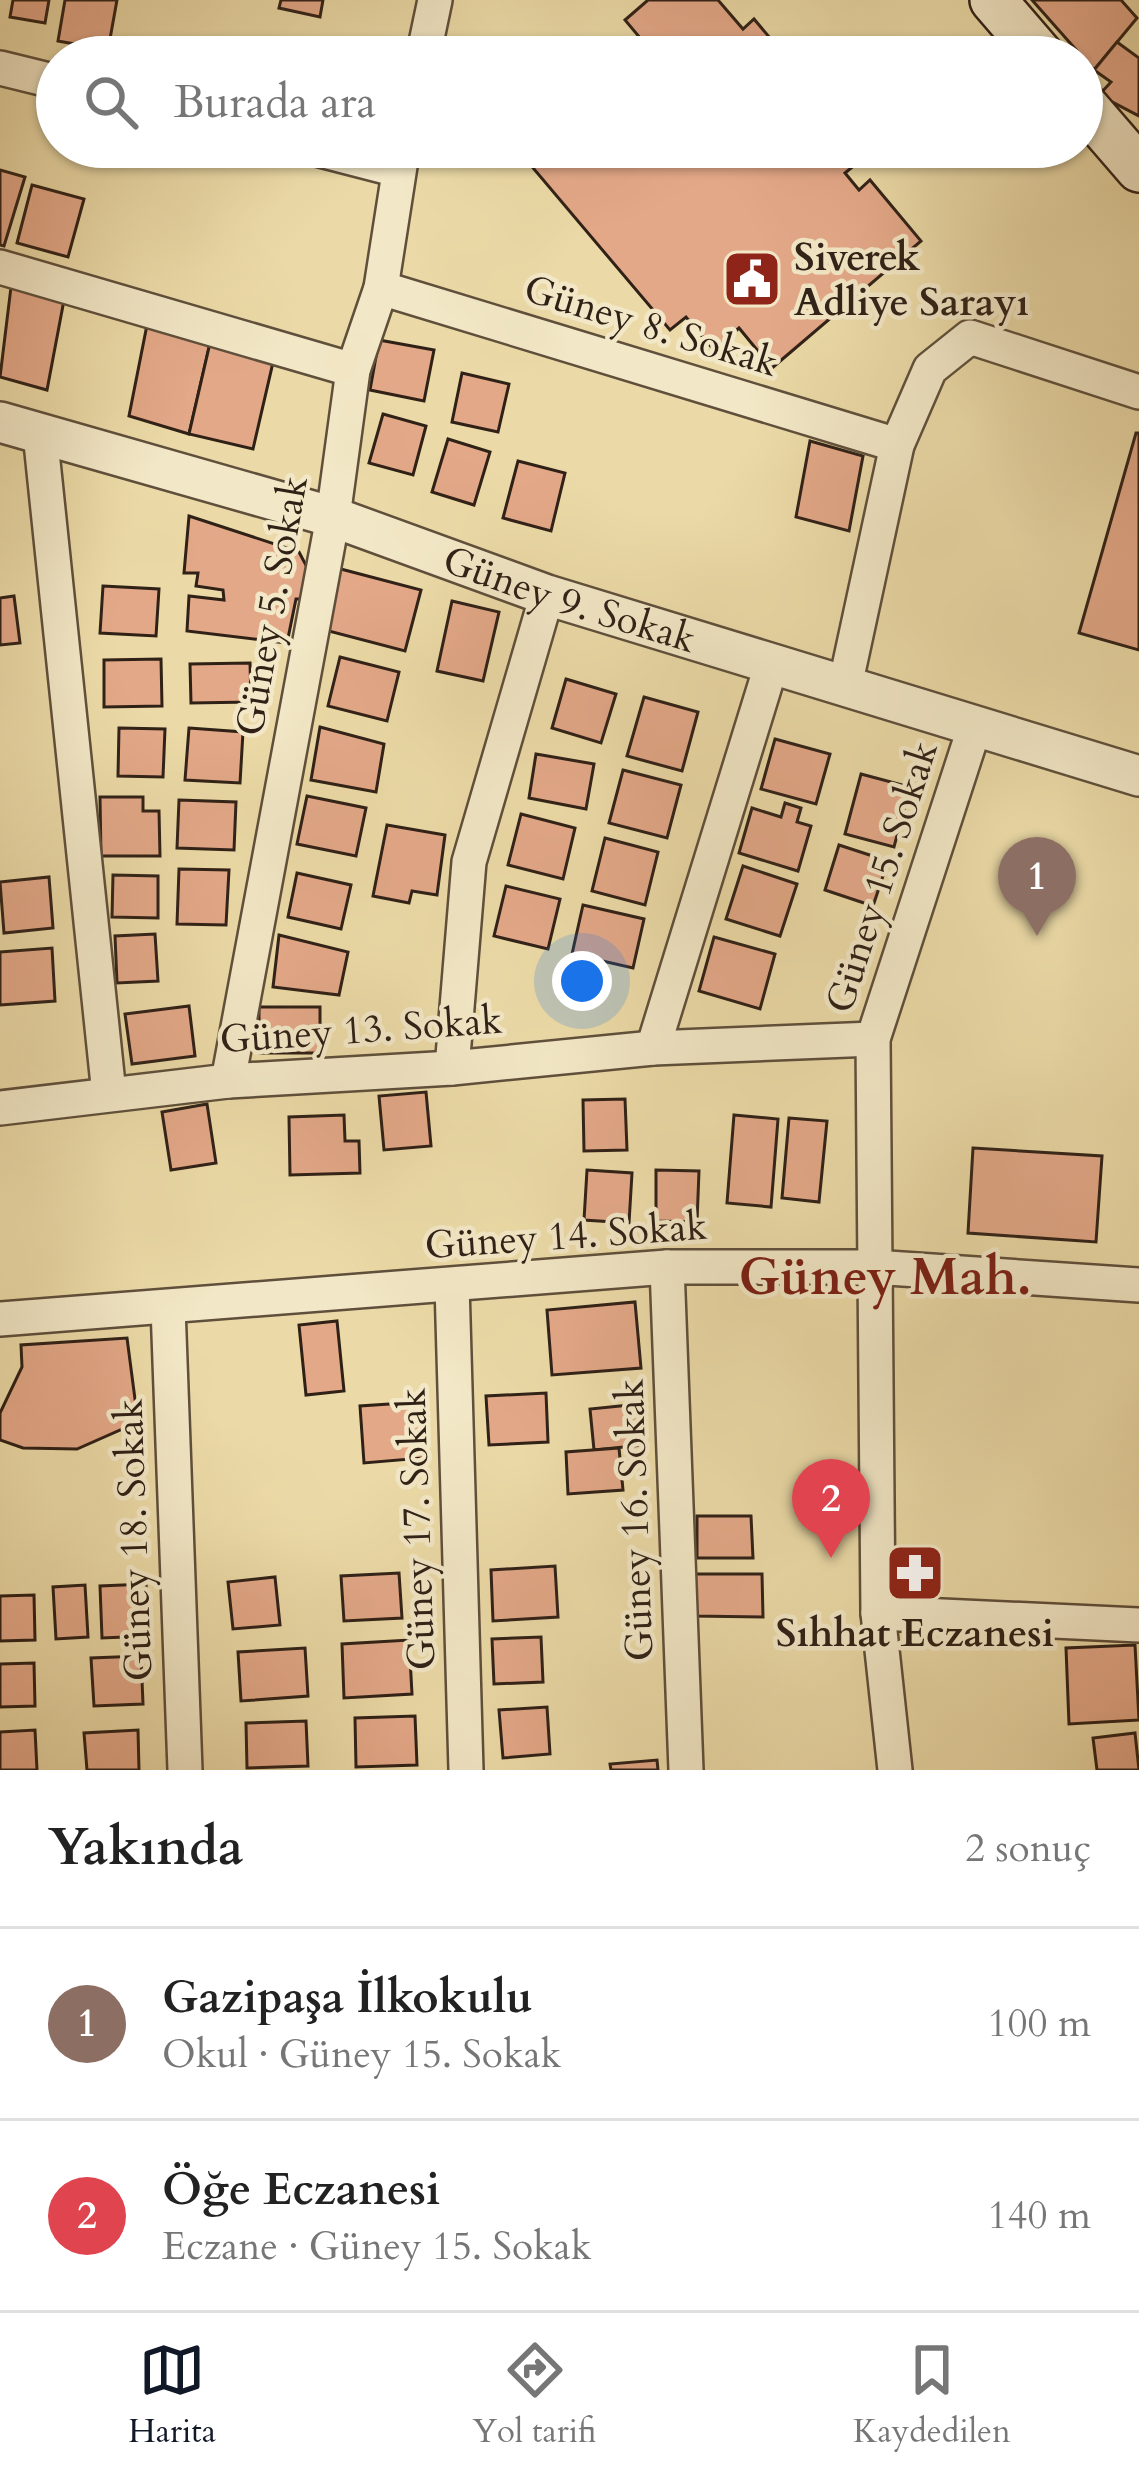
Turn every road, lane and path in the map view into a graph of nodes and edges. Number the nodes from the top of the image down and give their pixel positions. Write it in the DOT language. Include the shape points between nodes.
graph roads {
  1 [pos="435,0"];
  2 [pos="992,0"];
  3 [pos="427,36"];
  4 [pos="1024,36"];
  5 [pos="0,68"];
  6 [pos="36,77"];
  7 [pos="1103,127"];
  8 [pos="399,168"];
  9 [pos="1139,169"];
  10 [pos="0,267"];
  11 [pos="381,288"];
  12 [pos="353,370"];
  13 [pos="1139,392"];
  14 [pos="0,422"];
  15 [pos="40,433"];
  16 [pos="897,445"];
  17 [pos="333,517"];
  18 [pos="547,595"];
  19 [pos="771,666"];
  20 [pos="844,686"];
  21 [pos="974,729"];
  22 [pos="1139,776"];
  23 [pos="873,1039"];
  24 [pos="653,1048"];
  25 [pos="452,1068"];
  26 [pos="228,1081"];
  27 [pos="109,1094"];
  28 [pos="0,1108"];
  29 [pos="667,1267"];
  30 [pos="873,1267"];
  31 [pos="452,1285"];
  32 [pos="1139,1285"];
  33 [pos="168,1307"];
  34 [pos="0,1319"];
  35 [pos="878,1612"];
  36 [pos="1139,1625"];
  37 [pos="185,1770"];
  38 [pos="466,1770"];
  39 [pos="686,1770"];
  40 [pos="896,1770"];
  1 -- 3 [label="street"];
  2 -- 4 [label="main road"];
  5 -- 6 [label="street"];
  7 -- 9 [label="main road"];
  8 -- 11 [label="street, Güney 5. Sokak"];
  10 -- 12 [label="street"];
  11 -- 12 [label="street, Güney 5. Sokak"];
  11 -- 16 [label="street, Güney 8. Sokak"];
  12 -- 17 [label="street, Güney 5. Sokak"];
  13 -- 16 [label="street" via="970,337 930,369"];
  14 -- 15 [label="street, Güney 9. Sokak"];
  15 -- 17 [label="street, Güney 9. Sokak"];
  15 -- 27 [label="street"];
  16 -- 20 [label="street"];
  17 -- 18 [label="street, Güney 9. Sokak"];
  17 -- 26 [label="street, Güney 5. Sokak"];
  18 -- 19 [label="street, Güney 9. Sokak"];
  18 -- 25 [label="street" via="469,862"];
  19 -- 20 [label="street, Güney 9. Sokak"];
  19 -- 24 [label="street"];
  20 -- 21 [label="street, Güney 9. Sokak"];
  21 -- 22 [label="street, Güney 9. Sokak"];
  21 -- 23 [label="street, Güney 15. Sokak"];
  23 -- 24 [label="street, Güney 13. Sokak"];
  23 -- 30 [label="street, Güney 15. Sokak"];
  24 -- 25 [label="street, Güney 13. Sokak"];
  25 -- 26 [label="street, Güney 13. Sokak"];
  26 -- 27 [label="street, Güney 13. Sokak"];
  27 -- 28 [label="street, Güney 13. Sokak"];
  29 -- 30 [label="street, Güney 14. Sokak"];
  29 -- 31 [label="street, Güney 14. Sokak"];
  29 -- 39 [label="street, Güney 16. Sokak"];
  30 -- 32 [label="street, Güney 14. Sokak"];
  30 -- 35 [label="street, Güney 15. Sokak"];
  31 -- 33 [label="street, Güney 14. Sokak"];
  31 -- 38 [label="street, Güney 17. Sokak"];
  33 -- 34 [label="street, Güney 14. Sokak"];
  33 -- 37 [label="street, Güney 18. Sokak"];
  35 -- 36 [label="street"];
  35 -- 40 [label="street, Güney 15. Sokak"];
}
